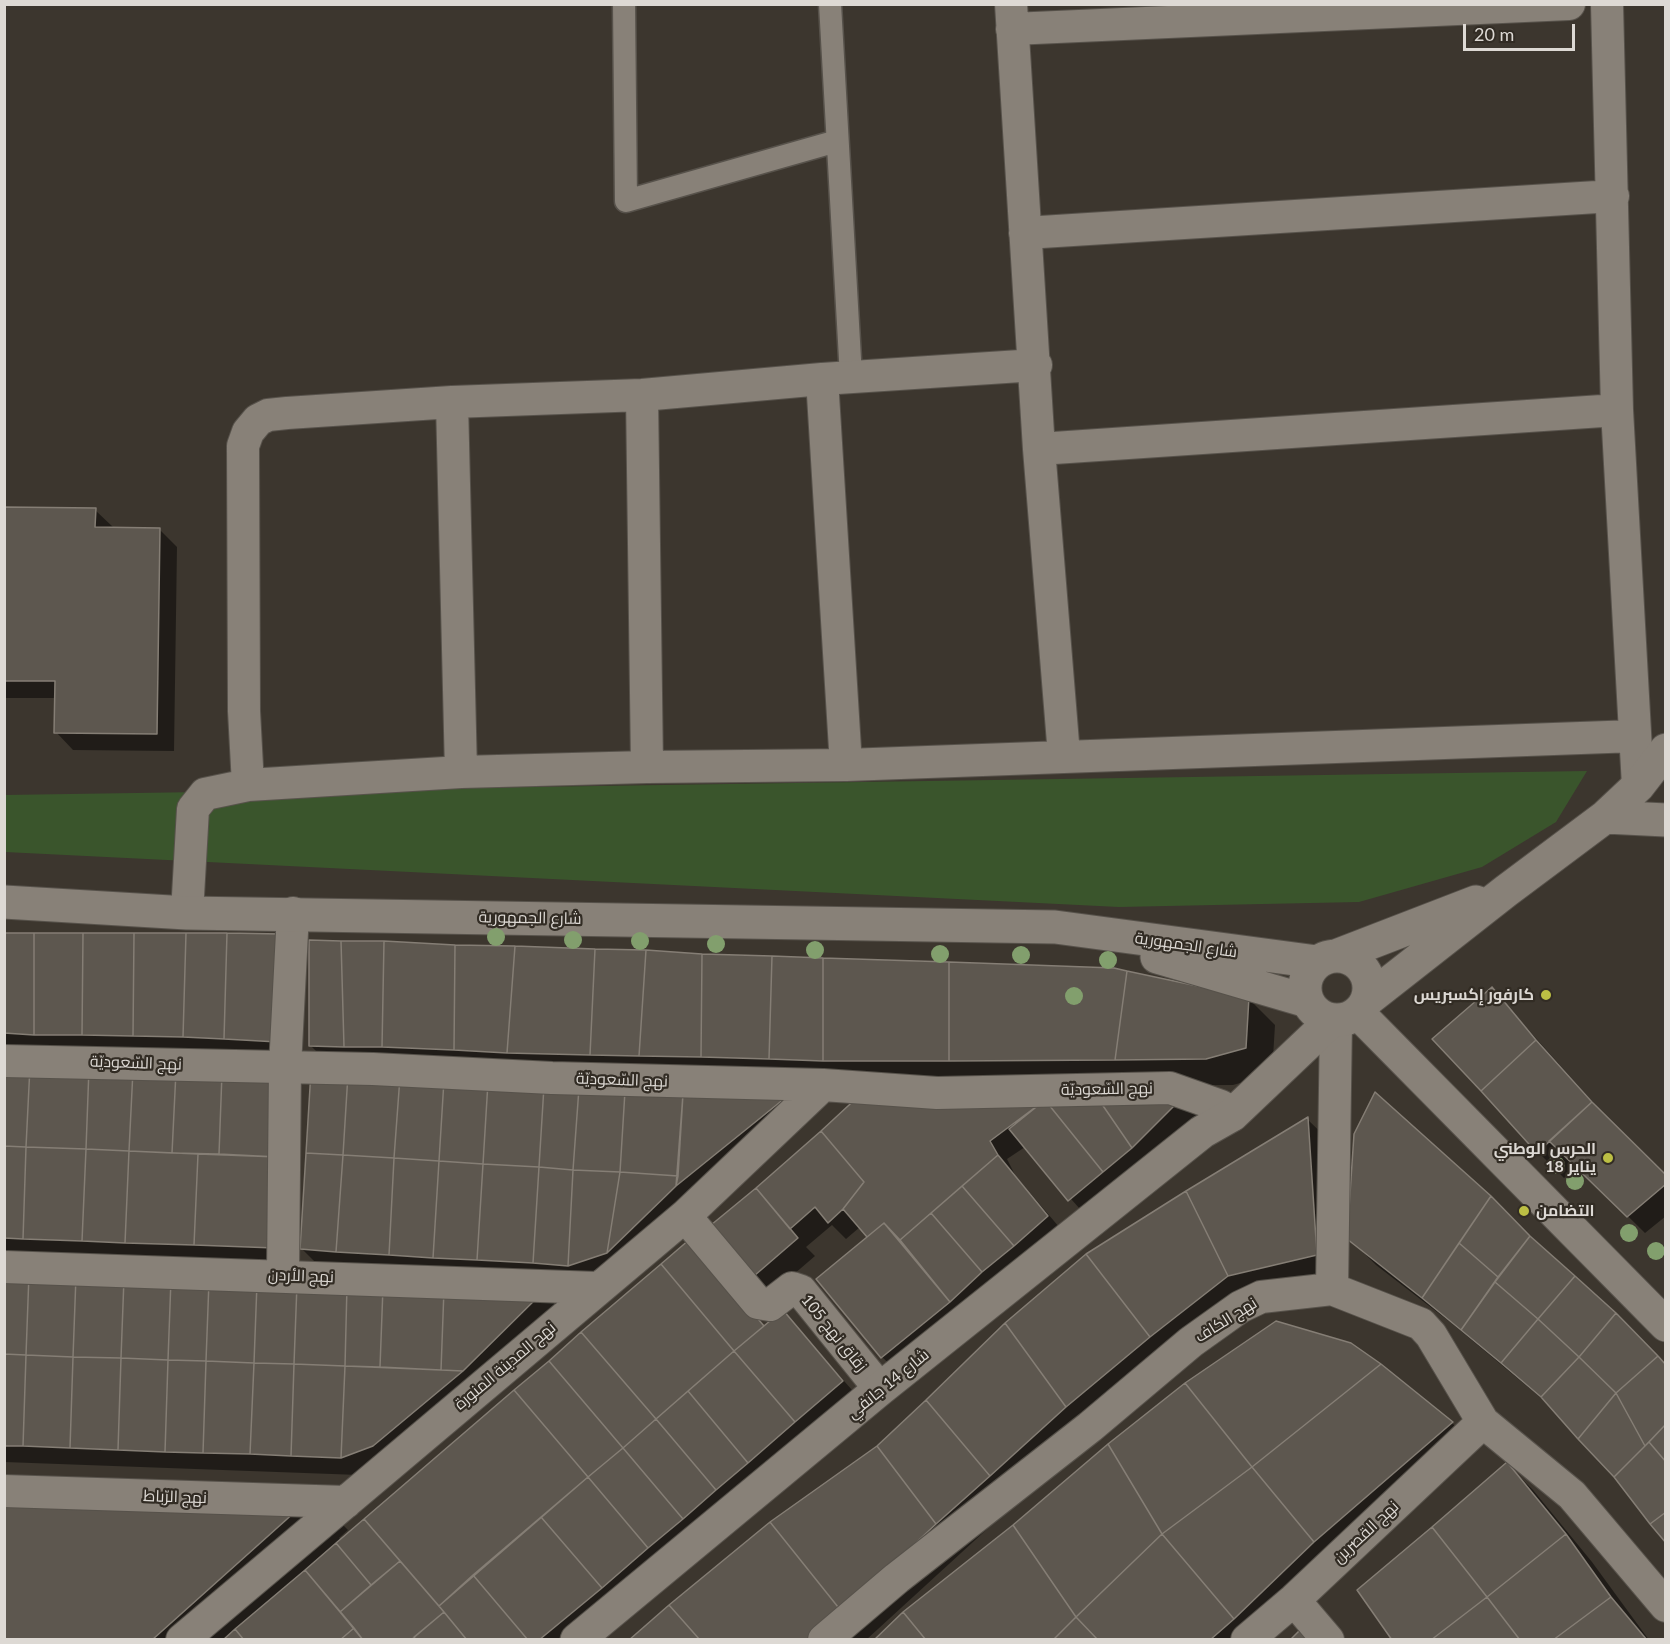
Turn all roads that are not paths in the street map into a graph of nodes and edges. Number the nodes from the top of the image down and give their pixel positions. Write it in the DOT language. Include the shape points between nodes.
graph roads {
  1 [pos="624,4"];
  2 [pos="830,4"];
  3 [pos="1569,4"];
  4 [pos="1607,4"];
  5 [pos="1012,17"];
  6 [pos="837,141"];
  7 [pos="1612,196"];
  8 [pos="1025,233"];
  9 [pos="1036,365"];
  10 [pos="836,378"];
  11 [pos="642,395"];
  12 [pos="452,402"];
  13 [pos="1617,410"];
  14 [pos="1039,448"];
  15 [pos="1635,736"];
  16 [pos="1665,750"];
  17 [pos="1064,755"];
  18 [pos="846,765"];
  19 [pos="647,767"];
  20 [pos="461,772"];
  21 [pos="248,785"];
  22 [pos="1638,786"];
  23 [pos="1605,817"];
  24 [pos="1665,820"];
  25 [pos="1506,891"];
  26 [pos="4,902"];
  27 [pos="188,913"];
  28 [pos="293,914"];
  29 [pos="1055,927"];
  30 [pos="1327,959"];
  31 [pos="1335,1010"];
  32 [pos="4,1061"];
  33 [pos="285,1067"];
  34 [pos="823,1086"];
  35 [pos="1218,1118"];
  36 [pos="685,1216"];
  37 [pos="4,1267"];
  38 [pos="283,1275"];
  39 [pos="597,1287"];
  40 [pos="1332,1289"];
  41 [pos="1665,1325"];
  42 [pos="880,1389"];
  43 [pos="1483,1422"];
  44 [pos="4,1491"];
  45 [pos="346,1502"];
  46 [pos="1294,1600"];
  47 [pos="1665,1606"];
  48 [pos="182,1640"];
  49 [pos="577,1640"];
  50 [pos="824,1640"];
  51 [pos="1247,1640"];
  52 [pos="1328,1640"];
  1 -- 6 [label="street" via="626,201"];
  2 -- 6 [label="street"];
  3 -- 5 [label="street"];
  4 -- 7 [label="street"];
  5 -- 8 [label="street"];
  6 -- 10 [label="street"];
  7 -- 8 [label="street"];
  7 -- 13 [label="street"];
  8 -- 9 [label="street"];
  9 -- 10 [label="street"];
  9 -- 14 [label="street"];
  10 -- 11 [label="street"];
  10 -- 18 [label="street"];
  11 -- 12 [label="street"];
  11 -- 19 [label="street"];
  12 -- 20 [label="street"];
  12 -- 21 [label="street" via="287,413 258,420 248,432 243,446"];
  13 -- 14 [label="street"];
  13 -- 15 [label="street"];
  14 -- 17 [label="street"];
  15 -- 17 [label="street"];
  15 -- 22 [label="street"];
  16 -- 22 [label="street"];
  17 -- 18 [label="street"];
  18 -- 19 [label="street"];
  19 -- 20 [label="street"];
  20 -- 21 [label="street"];
  21 -- 27 [label="street" via="205,794 193,809"];
  22 -- 23 [label="street"];
  23 -- 24 [label="street"];
  23 -- 25 [label="street"];
  25 -- 30 [label="street"];
  25 -- 31 [label="street, شارع 14 جانفي"];
  26 -- 27 [label="street, شارع الجمهورية"];
  27 -- 28 [label="street, شارع الجمهورية"];
  28 -- 29 [label="street, شارع الجمهورية"];
  28 -- 33 [label="street"];
  29 -- 30 [label="street, شارع الجمهورية"];
  29 -- 31 [label="street, شارع الجمهورية"];
  30 -- 31 [label="street" via="1305,980"];
  30 -- 31 [label="street" via="1356,962 1368,979"];
  31 -- 35 [label="street, شارع 14 جانفي"];
  31 -- 40 [label="street"];
  31 -- 41 [label="street"];
  32 -- 33 [label="street, نهج السّعوديّة"];
  33 -- 34 [label="street, نهج السّعوديّة"];
  33 -- 38 [label="street"];
  34 -- 35 [label="street, نهج السّعوديّة" via="937,1093 1170,1088"];
  34 -- 36 [label="street, نهج المدينة المنورة"];
  35 -- 42 [label="street, شارع 14 جانفي"];
  36 -- 39 [label="street, نهج المدينة المنورة"];
  36 -- 42 [label="street, زقاق نهج 105" via="758,1303 770,1305 792,1288 801,1292"];
  37 -- 38 [label="street, نهج الأردن"];
  38 -- 39 [label="street, نهج الأردن"];
  39 -- 45 [label="street, نهج المدينة المنورة"];
  40 -- 43 [label="street, نهج الكاف" via="1421,1324"];
  40 -- 50 [label="street, نهج الكاف" via="1262,1297 1240,1307 1191,1342"];
  42 -- 49 [label="street, شارع 14 جانفي"];
  43 -- 46 [label="street, نهج القصرين"];
  43 -- 47 [label="street, نهج الكاف" via="1572,1495"];
  44 -- 45 [label="street, نهج الرّباط"];
  45 -- 48 [label="street, نهج المدينة المنورة"];
  46 -- 51 [label="street, نهج القصرين"];
  46 -- 52 [label="street"];
}
